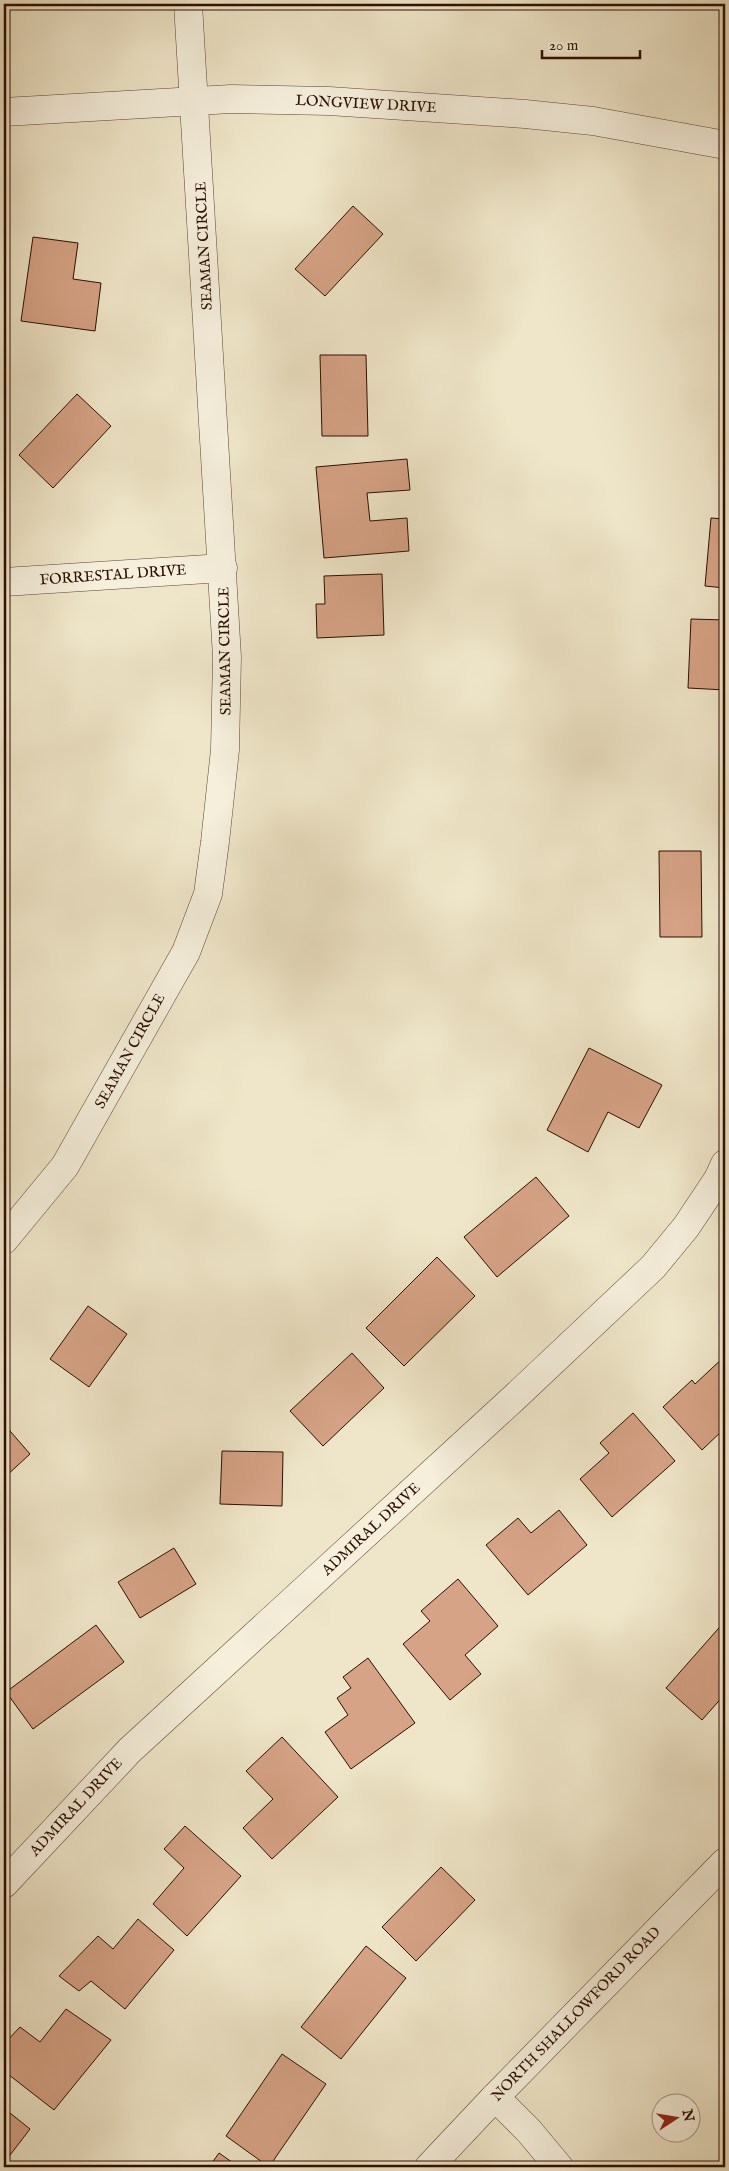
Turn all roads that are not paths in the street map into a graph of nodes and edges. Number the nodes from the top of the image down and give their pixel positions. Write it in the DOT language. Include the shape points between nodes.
graph roads {
  1 [pos="188,4"];
  2 [pos="194,101"];
  3 [pos="4,112"];
  4 [pos="725,146"];
  5 [pos="223,568"];
  6 [pos="4,582"];
  7 [pos="725,1164"];
  8 [pos="4,1240"];
  9 [pos="725,1862"];
  10 [pos="4,1884"];
  11 [pos="495,2096"];
  12 [pos="429,2167"];
  13 [pos="559,2167"];
  1 -- 2 [label="street, SEAMAN CIRCLE"];
  2 -- 3 [label="street, LONGVIEW DRIVE"];
  2 -- 4 [label="street, LONGVIEW DRIVE" via="329,101 525,114 592,121"];
  2 -- 5 [label="street, SEAMAN CIRCLE"];
  5 -- 6 [label="street, FORRESTAL DRIVE"];
  5 -- 8 [label="street, SEAMAN CIRCLE" via="227,657 225,750 208,894 186,952 64,1166"];
  7 -- 10 [label="street, ADMIRAL DRIVE" via="686,1227 653,1267 130,1750"];
  9 -- 11 [label="street, NORTH SHALLOWFORD ROAD"];
  11 -- 12 [label="street, NORTH SHALLOWFORD ROAD"];
  11 -- 13 [label="street"];
}
